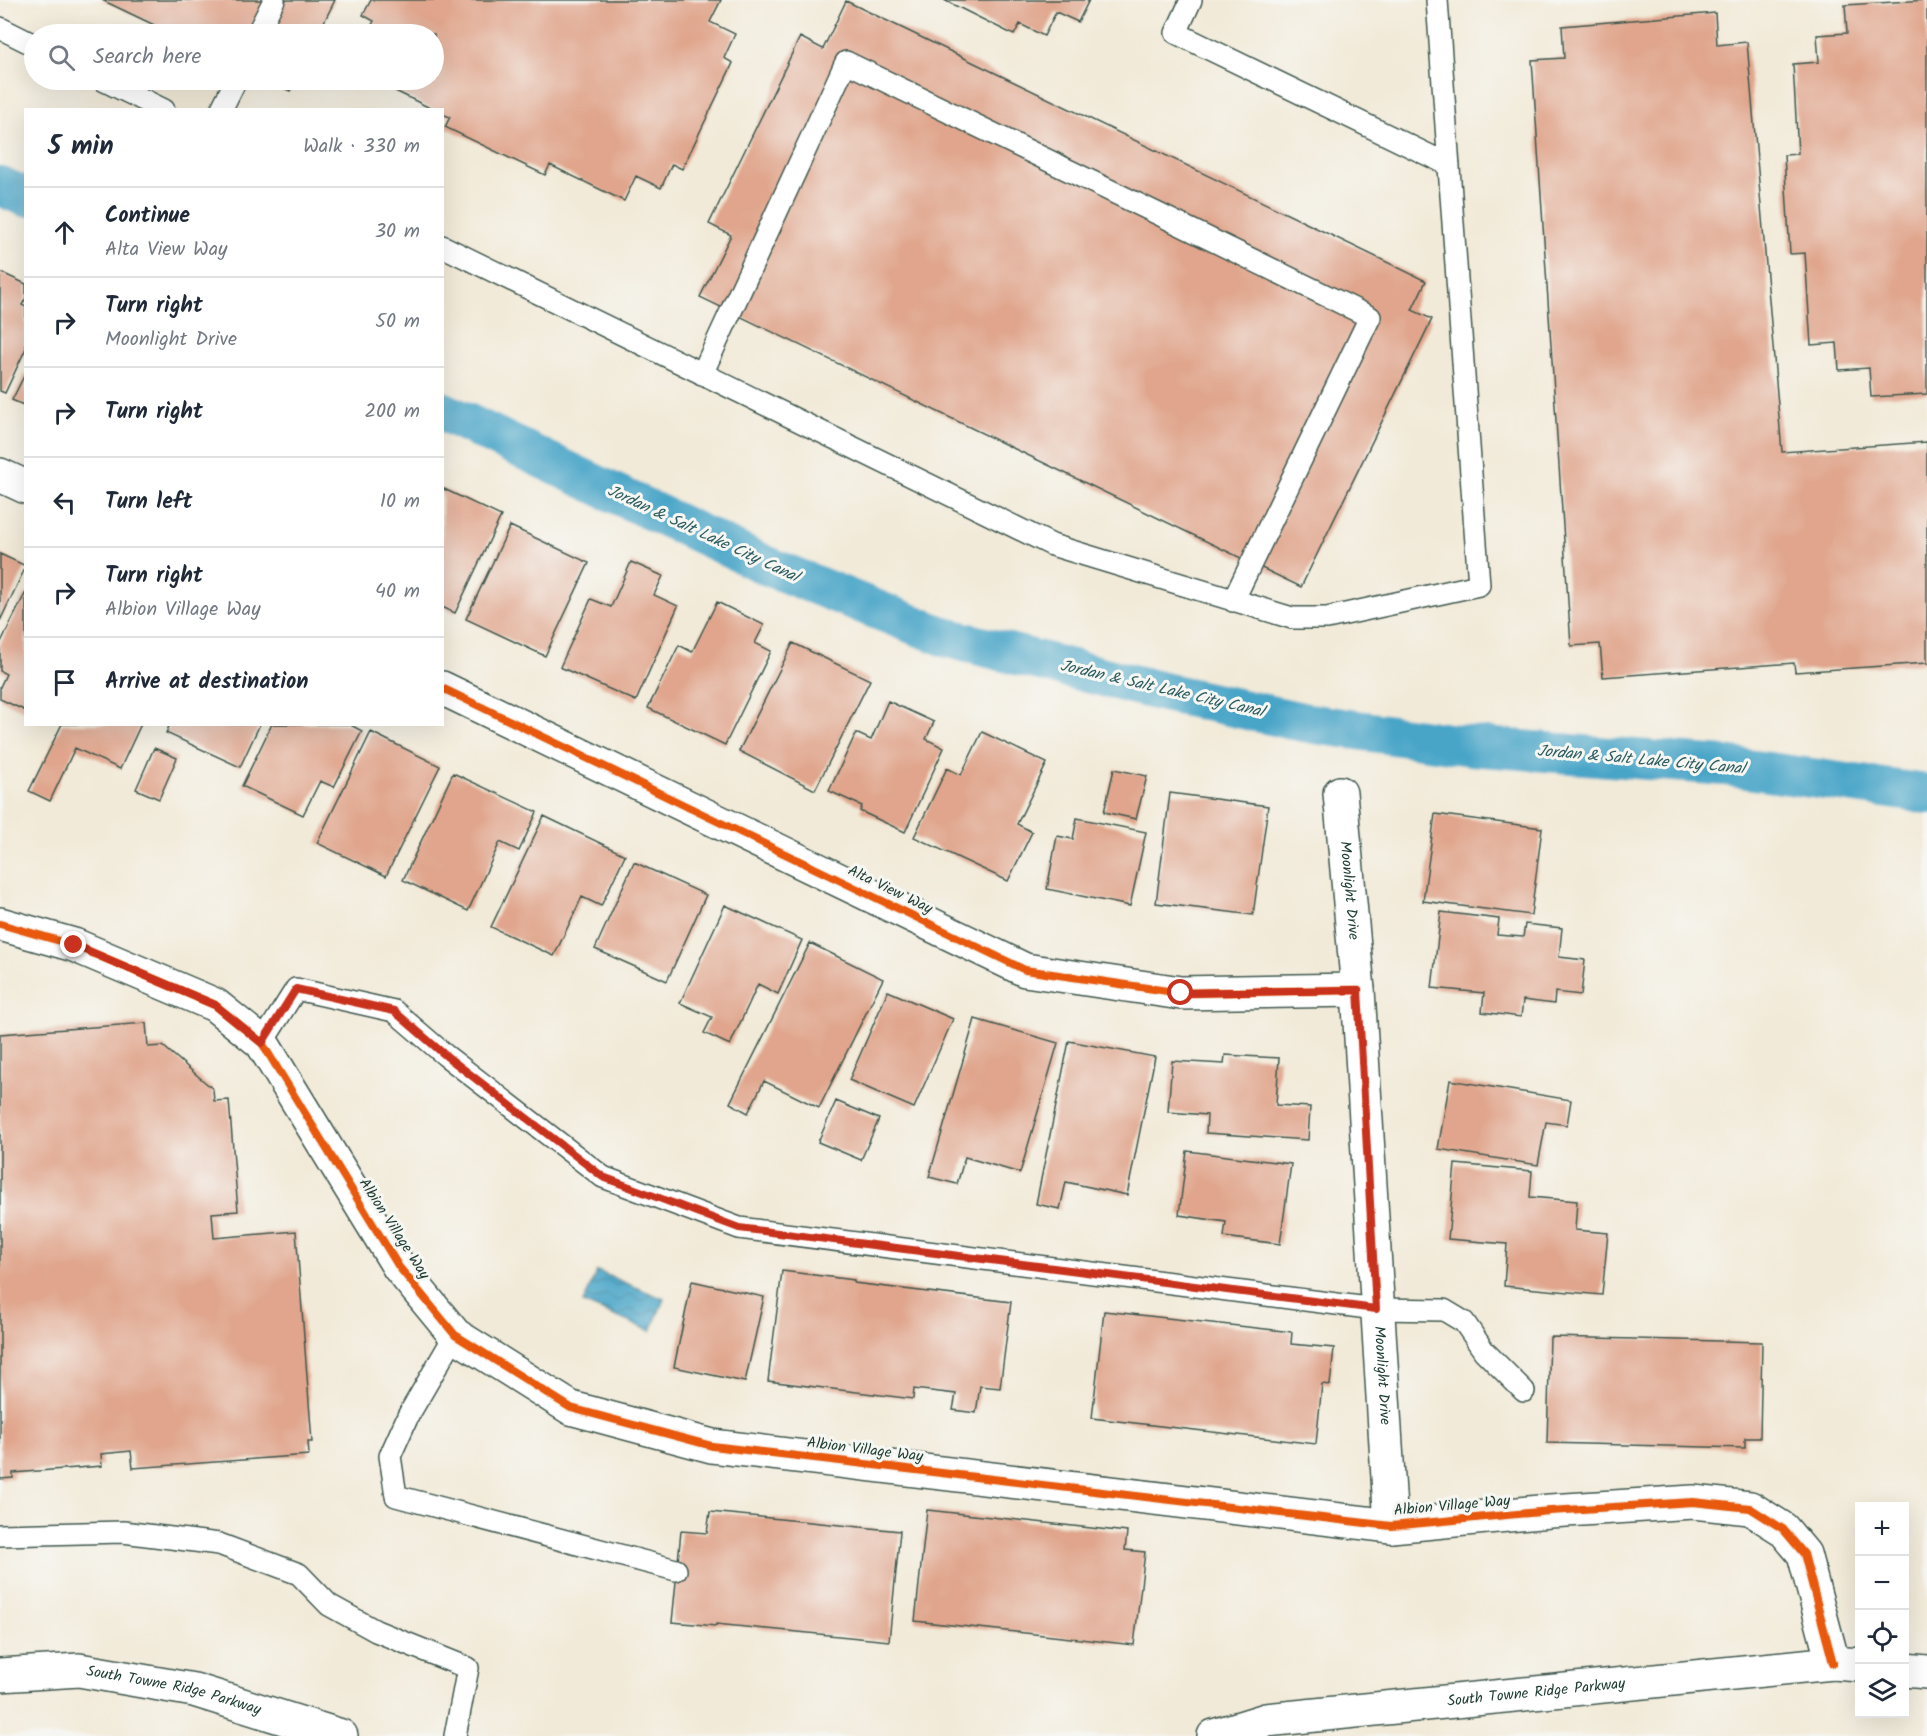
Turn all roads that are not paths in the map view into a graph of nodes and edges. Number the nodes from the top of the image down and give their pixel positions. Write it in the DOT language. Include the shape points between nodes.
graph roads {
  1 [pos="274,0"];
  2 [pos="1191,0"];
  3 [pos="1437,0"];
  4 [pos="262,24"];
  5 [pos="0,28"];
  6 [pos="24,40"];
  7 [pos="124,90"];
  8 [pos="231,90"];
  9 [pos="160,108"];
  10 [pos="222,108"];
  11 [pos="1449,165"];
  12 [pos="444,247"];
  13 [pos="702,374"];
  14 [pos="0,475"];
  15 [pos="24,486"];
  16 [pos="1233,601"];
  17 [pos="444,689"];
  18 [pos="1340,793"];
  19 [pos="0,924"];
  20 [pos="1358,990"];
  21 [pos="262,1043"];
  22 [pos="1376,1309"];
  23 [pos="455,1335"];
  24 [pos="1524,1391"];
  25 [pos="1391,1526"];
  26 [pos="0,1535"];
  27 [pos="676,1570"];
  28 [pos="1846,1664"];
  29 [pos="1909,1670"];
  30 [pos="1927,1672"];
  31 [pos="0,1676"];
  32 [pos="341,1736"];
  33 [pos="455,1736"];
  34 [pos="1214,1736"];
  1 -- 4 [label="lane"];
  2 -- 11 [label="lane" via="1176,33"];
  3 -- 11 [label="lane"];
  5 -- 6 [label="lane"];
  7 -- 9 [label="lane"];
  8 -- 10 [label="lane"];
  11 -- 16 [label="lane" via="1479,585 1327,618 1292,618"];
  12 -- 13 [label="lane"];
  13 -- 16 [label="lane" via="1052,545"];
  13 -- 16 [label="lane" via="846,62 1370,317"];
  14 -- 15 [label="street"];
  17 -- 20 [label="street, Alta View Way" via="1025,970 1181,993"];
  18 -- 20 [label="street, Moonlight Drive"];
  19 -- 21 [label="street, Albion Village Way" via="74,945 215,1005"];
  20 -- 22 [label="street, Moonlight Drive"];
  21 -- 22 [label="lane" via="296,989 394,1011 603,1177 739,1228"];
  21 -- 23 [label="street, Albion Village Way" via="399,1267"];
  22 -- 24 [label="lane" via="1444,1310 1464,1322 1484,1351"];
  22 -- 25 [label="street, Moonlight Drive"];
  23 -- 25 [label="street, Albion Village Way" via="571,1408 712,1446"];
  23 -- 27 [label="lane" via="408,1416 390,1456 396,1496"];
  25 -- 28 [label="street, Albion Village Way" via="1693,1502 1750,1508 1784,1529 1804,1554"];
  26 -- 33 [label="lane" via="123,1532 219,1544 299,1574 329,1605 366,1626 468,1668"];
  28 -- 34 [label="street, South Towne Ridge Parkway" via="1266,1720"];
  29 -- 30 [label="street"];
  31 -- 32 [label="street, South Towne Ridge Parkway" via="79,1670 194,1690"];
}
